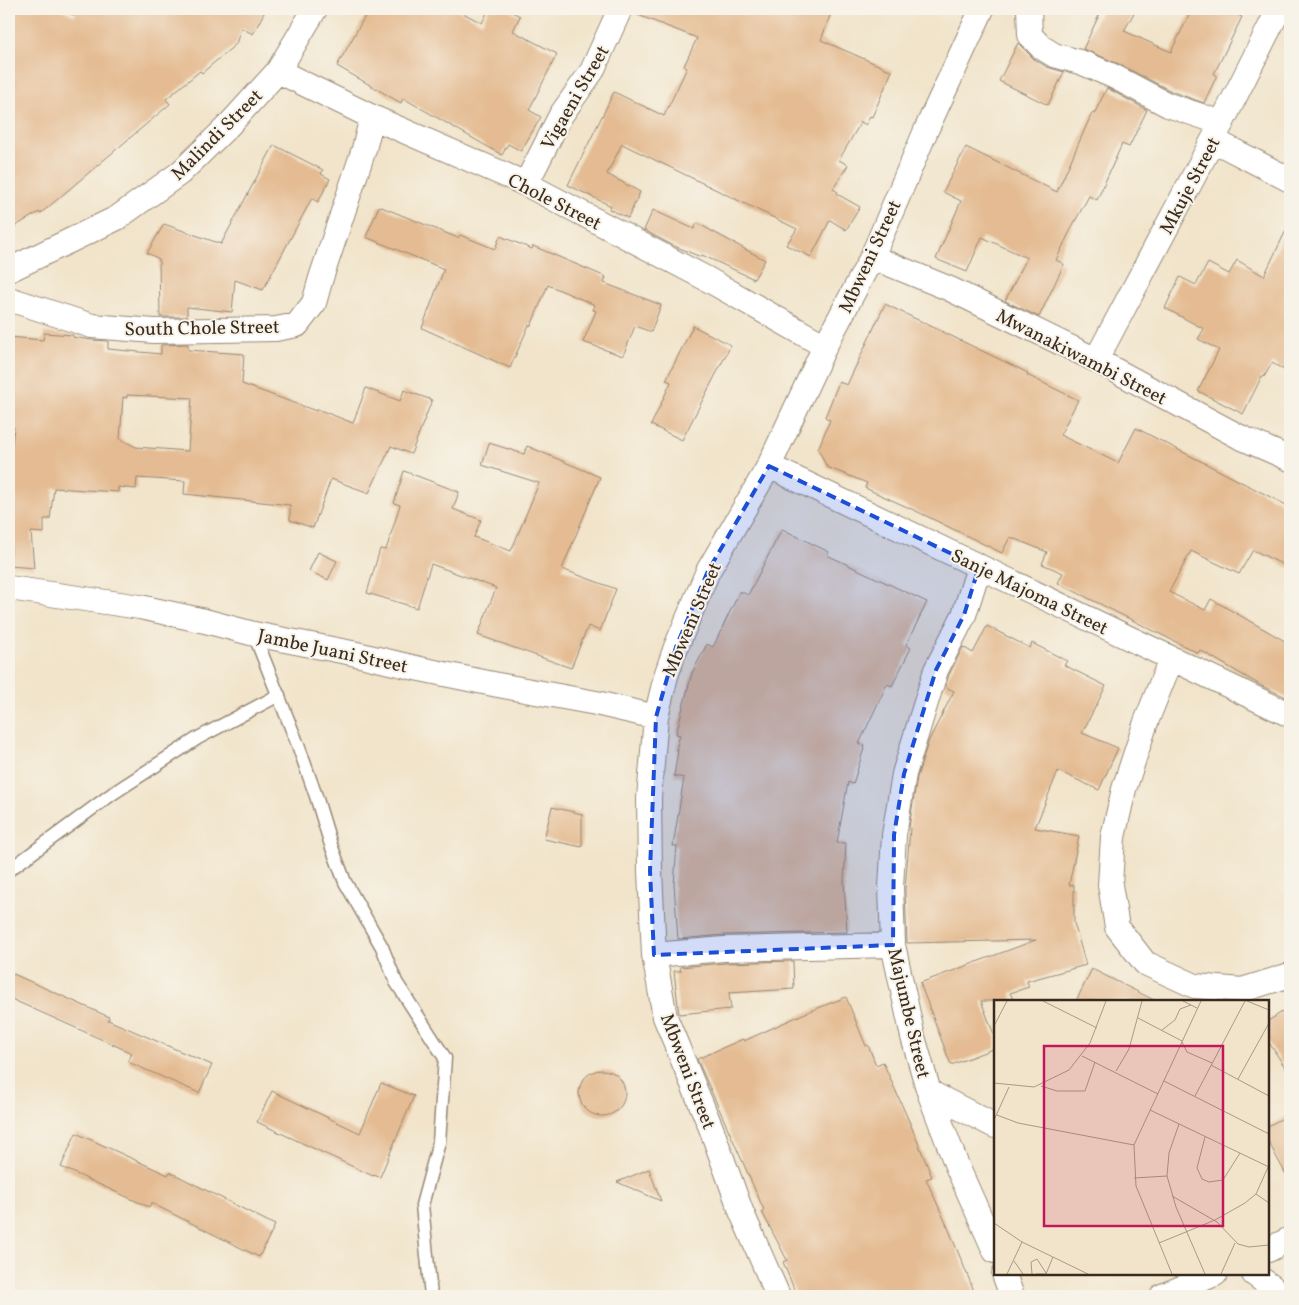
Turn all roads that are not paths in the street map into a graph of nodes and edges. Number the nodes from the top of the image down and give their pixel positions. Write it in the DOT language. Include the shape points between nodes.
graph roads {
  1 [pos="315,9"];
  2 [pos="620,9"];
  3 [pos="982,9"];
  4 [pos="1029,9"];
  5 [pos="1280,9"];
  6 [pos="278,71"];
  7 [pos="372,117"];
  8 [pos="1217,132"];
  9 [pos="1290,180"];
  10 [pos="526,184"];
  11 [pos="872,257"];
  12 [pos="9,270"];
  13 [pos="9,299"];
  14 [pos="825,346"];
  15 [pos="1096,360"];
  16 [pos="1290,459"];
  17 [pos="770,466"];
  18 [pos="979,567"];
  19 [pos="9,588"];
  20 [pos="254,634"];
  21 [pos="1171,659"];
  22 [pos="278,695"];
  23 [pos="1290,715"];
  24 [pos="656,717"];
  25 [pos="9,870"];
  26 [pos="893,945"];
  27 [pos="654,955"];
  28 [pos="1290,975"];
  29 [pos="929,1092"];
  30 [pos="994,1125"];
  31 [pos="1290,1239"];
  32 [pos="994,1250"];
  33 [pos="1269,1250"];
  34 [pos="1004,1275"];
  35 [pos="1213,1275"];
  36 [pos="1255,1275"];
  37 [pos="431,1296"];
  38 [pos="778,1296"];
  39 [pos="1012,1296"];
  40 [pos="1162,1296"];
  41 [pos="1280,1296"];
  1 -- 6 [label="street, Malindi Street"];
  2 -- 10 [label="street, Vigaeni Street" via="592,71 561,115"];
  3 -- 11 [label="street, Mbweni Street"];
  4 -- 8 [label="street" via="1030,35 1040,47 1113,76"];
  5 -- 8 [label="street, Mkuje Street"];
  6 -- 7 [label="street, Chole Street"];
  6 -- 12 [label="street, Malindi Street" via="180,173 117,218"];
  7 -- 10 [label="street, Chole Street"];
  7 -- 13 [label="street, South Chole Street" via="314,303 297,325 276,329 154,331 92,326"];
  8 -- 9 [label="street"];
  8 -- 15 [label="street, Mkuje Street"];
  10 -- 14 [label="street, Chole Street"];
  11 -- 14 [label="street, Mbweni Street"];
  11 -- 15 [label="street, Mwanakiwambi Street" via="950,289"];
  14 -- 17 [label="street, Mbweni Street"];
  15 -- 16 [label="street, Mwanakiwambi Street" via="1238,436"];
  17 -- 18 [label="street, Sanje Majoma Street"];
  17 -- 24 [label="street, Mbweni Street" via="708,572 676,646"];
  18 -- 21 [label="street, Sanje Majoma Street"];
  18 -- 26 [label="street, Majumbe Street" via="964,615 936,670 904,774 894,835 891,887"];
  19 -- 20 [label="street, Jambe Juani Street" via="140,607"];
  20 -- 22 [label="lane"];
  20 -- 24 [label="street, Jambe Juani Street"];
  21 -- 23 [label="street, Sanje Majoma Street"];
  21 -- 28 [label="street" via="1124,789 1113,837 1110,885 1117,927 1145,963 1195,986 1242,990"];
  22 -- 25 [label="lane" via="198,738 112,794"];
  22 -- 37 [label="lane" via="345,882 382,947 396,982 445,1058 438,1142 422,1205"];
  24 -- 27 [label="street, Mbweni Street" via="649,798"];
  26 -- 27 [label="street" via="724,949"];
  26 -- 29 [label="street, Majumbe Street"];
  27 -- 38 [label="street, Mbweni Street" via="666,1017 741,1211"];
  29 -- 30 [label="street"];
  29 -- 32 [label="street, Majumbe Street"];
  31 -- 33 [label="street"];
  34 -- 39 [label="street"];
  35 -- 40 [label="street"];
  36 -- 41 [label="street"];
}
